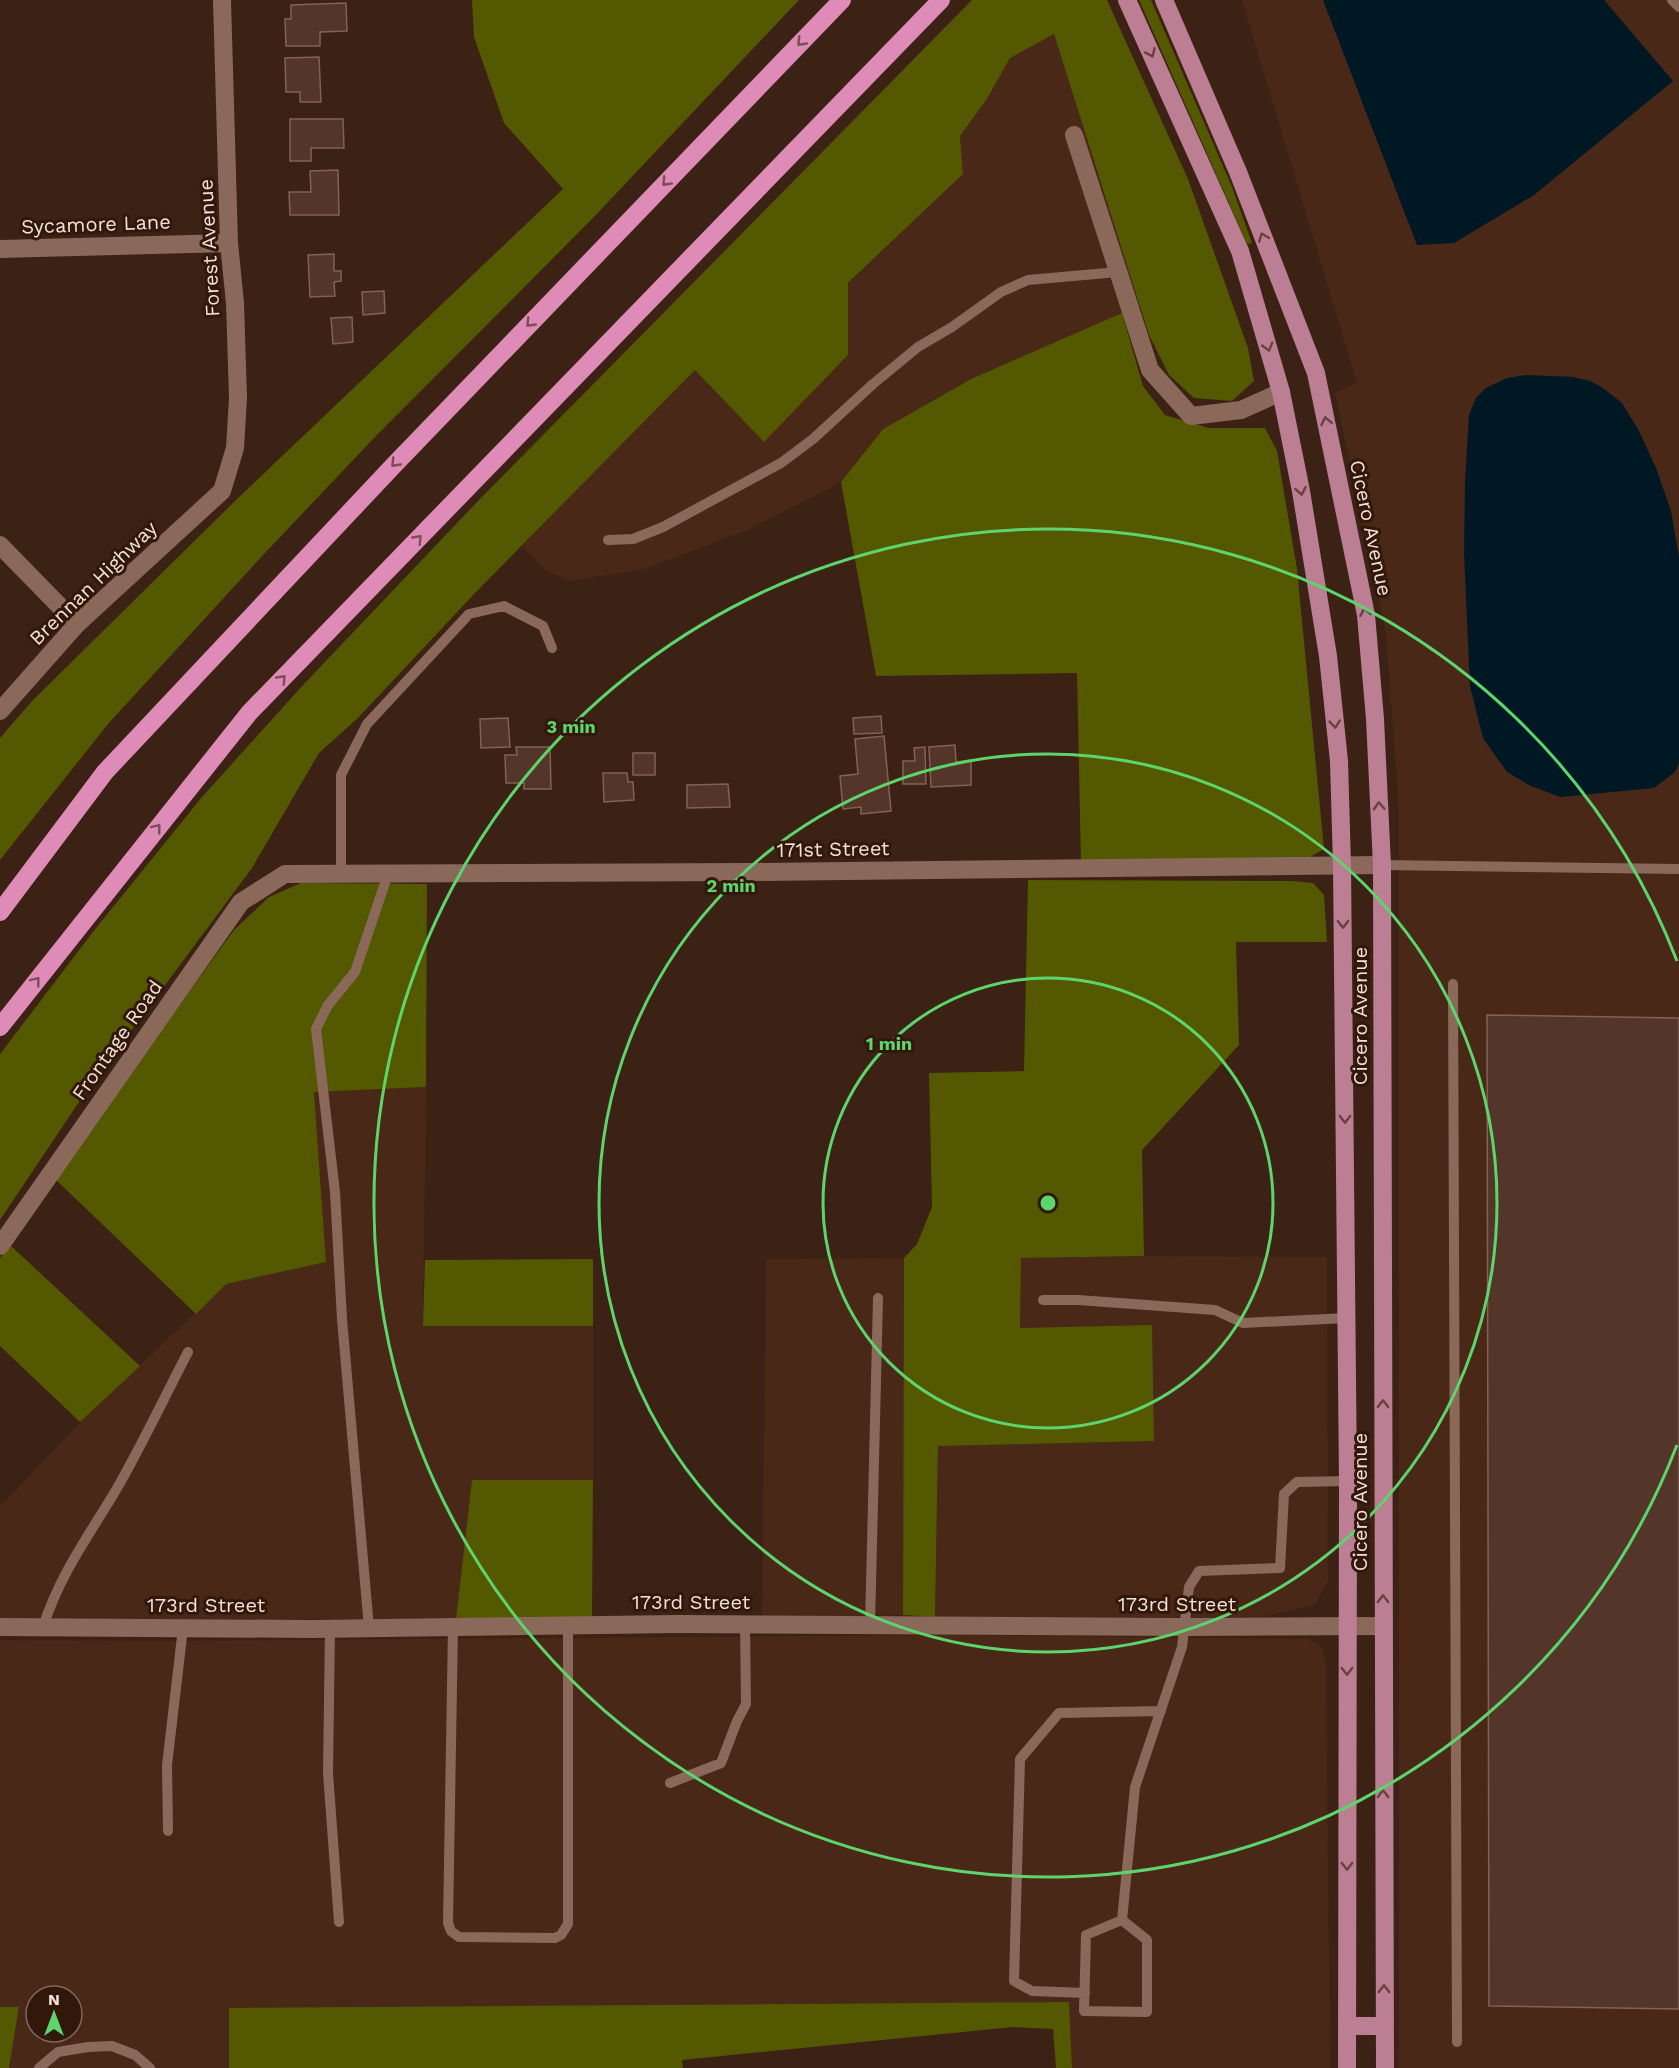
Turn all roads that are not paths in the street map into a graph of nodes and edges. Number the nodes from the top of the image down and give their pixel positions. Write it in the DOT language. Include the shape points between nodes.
graph roads {
  1 [pos="222,0"];
  2 [pos="842,0"];
  3 [pos="941,0"];
  4 [pos="1127,0"];
  5 [pos="1164,0"];
  6 [pos="1672,0"];
  7 [pos="1679,7"];
  8 [pos="1074,135"];
  9 [pos="229,243"];
  10 [pos="0,249"];
  11 [pos="1118,272"];
  12 [pos="1281,392"];
  13 [pos="222,491"];
  14 [pos="608,540"];
  15 [pos="0,545"];
  16 [pos="77,624"];
  17 [pos="552,648"];
  18 [pos="0,711"];
  19 [pos="1382,864"];
  20 [pos="1342,865"];
  21 [pos="1679,869"];
  22 [pos="285,874"];
  23 [pos="341,874"];
  24 [pos="388,874"];
  25 [pos="0,912"];
  26 [pos="1453,984"];
  27 [pos="0,1027"];
  28 [pos="0,1246"];
  29 [pos="878,1298"];
  30 [pos="1043,1300"];
  31 [pos="1347,1318"];
  32 [pos="188,1352"];
  33 [pos="1348,1481"];
  34 [pos="745,1624"];
  35 [pos="870,1624"];
  36 [pos="568,1625"];
  37 [pos="1383,1626"];
  38 [pos="0,1627"];
  39 [pos="43,1627"];
  40 [pos="453,1627"];
  41 [pos="1184,1627"];
  42 [pos="1347,1627"];
  43 [pos="183,1628"];
  44 [pos="330,1628"];
  45 [pos="369,1628"];
  46 [pos="1161,1711"];
  47 [pos="670,1783"];
  48 [pos="168,1831"];
  49 [pos="1122,1920"];
  50 [pos="339,1922"];
  51 [pos="1085,1993"];
  52 [pos="1347,2026"];
  53 [pos="1384,2026"];
  54 [pos="1457,2042"];
  55 [pos="39,2068"];
  56 [pos="150,2068"];
  57 [pos="1347,2068"];
  58 [pos="1385,2068"];
  1 -- 9 [label="street, Forest Avenue"];
  2 -- 25 [label="highway, one-way" via="105,772"];
  27 -- 3 [label="highway, one-way" via="249,713"];
  4 -- 12 [label="main road, Cicero Avenue, one-way" via="1240,251"];
  19 -- 5 [label="main road, Cicero Avenue, one-way" via="1366,615 1316,373 1238,172"];
  6 -- 7 [label="lane"];
  8 -- 11 [label="street"];
  9 -- 10 [label="street, Sycamore Lane"];
  9 -- 13 [label="street, Forest Avenue" via="238,398 235,448"];
  11 -- 12 [label="street" via="1150,370 1191,416 1241,410"];
  11 -- 14 [label="lane" via="1028,280 1001,292 918,347 781,464 663,527 633,539"];
  12 -- 20 [label="main road, Cicero Avenue, one-way" via="1329,656 1339,761"];
  13 -- 16 [label="street, Brennan Highway"];
  15 -- 16 [label="street"];
  16 -- 18 [label="street, Brennan Highway"];
  17 -- 23 [label="lane" via="543,626 504,606 469,614 461,622 367,724 341,775"];
  19 -- 20 [label="street, 171st Street"];
  19 -- 21 [label="lane"];
  37 -- 19 [label="main road, Cicero Avenue, one-way"];
  20 -- 24 [label="street, 171st Street"];
  20 -- 31 [label="main road, Cicero Avenue, one-way"];
  22 -- 23 [label="street, 171st Street"];
  22 -- 28 [label="street, Frontage Road" via="241,902"];
  23 -- 24 [label="street, 171st Street"];
  24 -- 45 [label="lane" via="355,972 328,1005 316,1029 335,1192"];
  26 -- 54 [label="lane"];
  29 -- 35 [label="lane"];
  30 -- 31 [label="lane" via="1215,1310 1243,1323"];
  31 -- 33 [label="main road, Cicero Avenue"];
  32 -- 39 [label="lane" via="117,1489 71,1561"];
  33 -- 41 [label="lane" via="1297,1482 1284,1494 1281,1568 1199,1571 1189,1587"];
  33 -- 42 [label="main road, Cicero Avenue"];
  34 -- 35 [label="street, 173rd Street"];
  34 -- 36 [label="street, 173rd Street"];
  34 -- 47 [label="lane" via="746,1704 721,1763"];
  35 -- 41 [label="street, 173rd Street"];
  36 -- 40 [label="street, 173rd Street"];
  36 -- 40 [label="lane" via="568,1924 555,1938 459,1937 448,1923"];
  37 -- 42 [label="street, 173rd Street"];
  53 -- 37 [label="main road, Cicero Avenue, one-way"];
  38 -- 39 [label="street, 173rd Street"];
  39 -- 43 [label="street, 173rd Street"];
  40 -- 45 [label="street, 173rd Street"];
  41 -- 42 [label="street, 173rd Street"];
  41 -- 46 [label="lane" via="1182,1647"];
  42 -- 52 [label="main road, Cicero Avenue, one-way"];
  43 -- 44 [label="street, 173rd Street"];
  43 -- 48 [label="lane" via="167,1765"];
  44 -- 45 [label="street, 173rd Street"];
  44 -- 50 [label="lane" via="328,1773"];
  46 -- 49 [label="lane" via="1135,1787"];
  46 -- 51 [label="lane" via="1059,1713 1020,1759 1014,1981 1032,1991"];
  49 -- 51 [label="lane" via="1086,1935"];
  49 -- 51 [label="lane" via="1147,1940 1147,2012 1084,2011"];
  52 -- 53 [label="main road"];
  52 -- 57 [label="main road, Cicero Avenue"];
  53 -- 58 [label="main road, Cicero Avenue"];
  55 -- 56 [label="lane" via="58,2052 112,2046 135,2055"];
}
